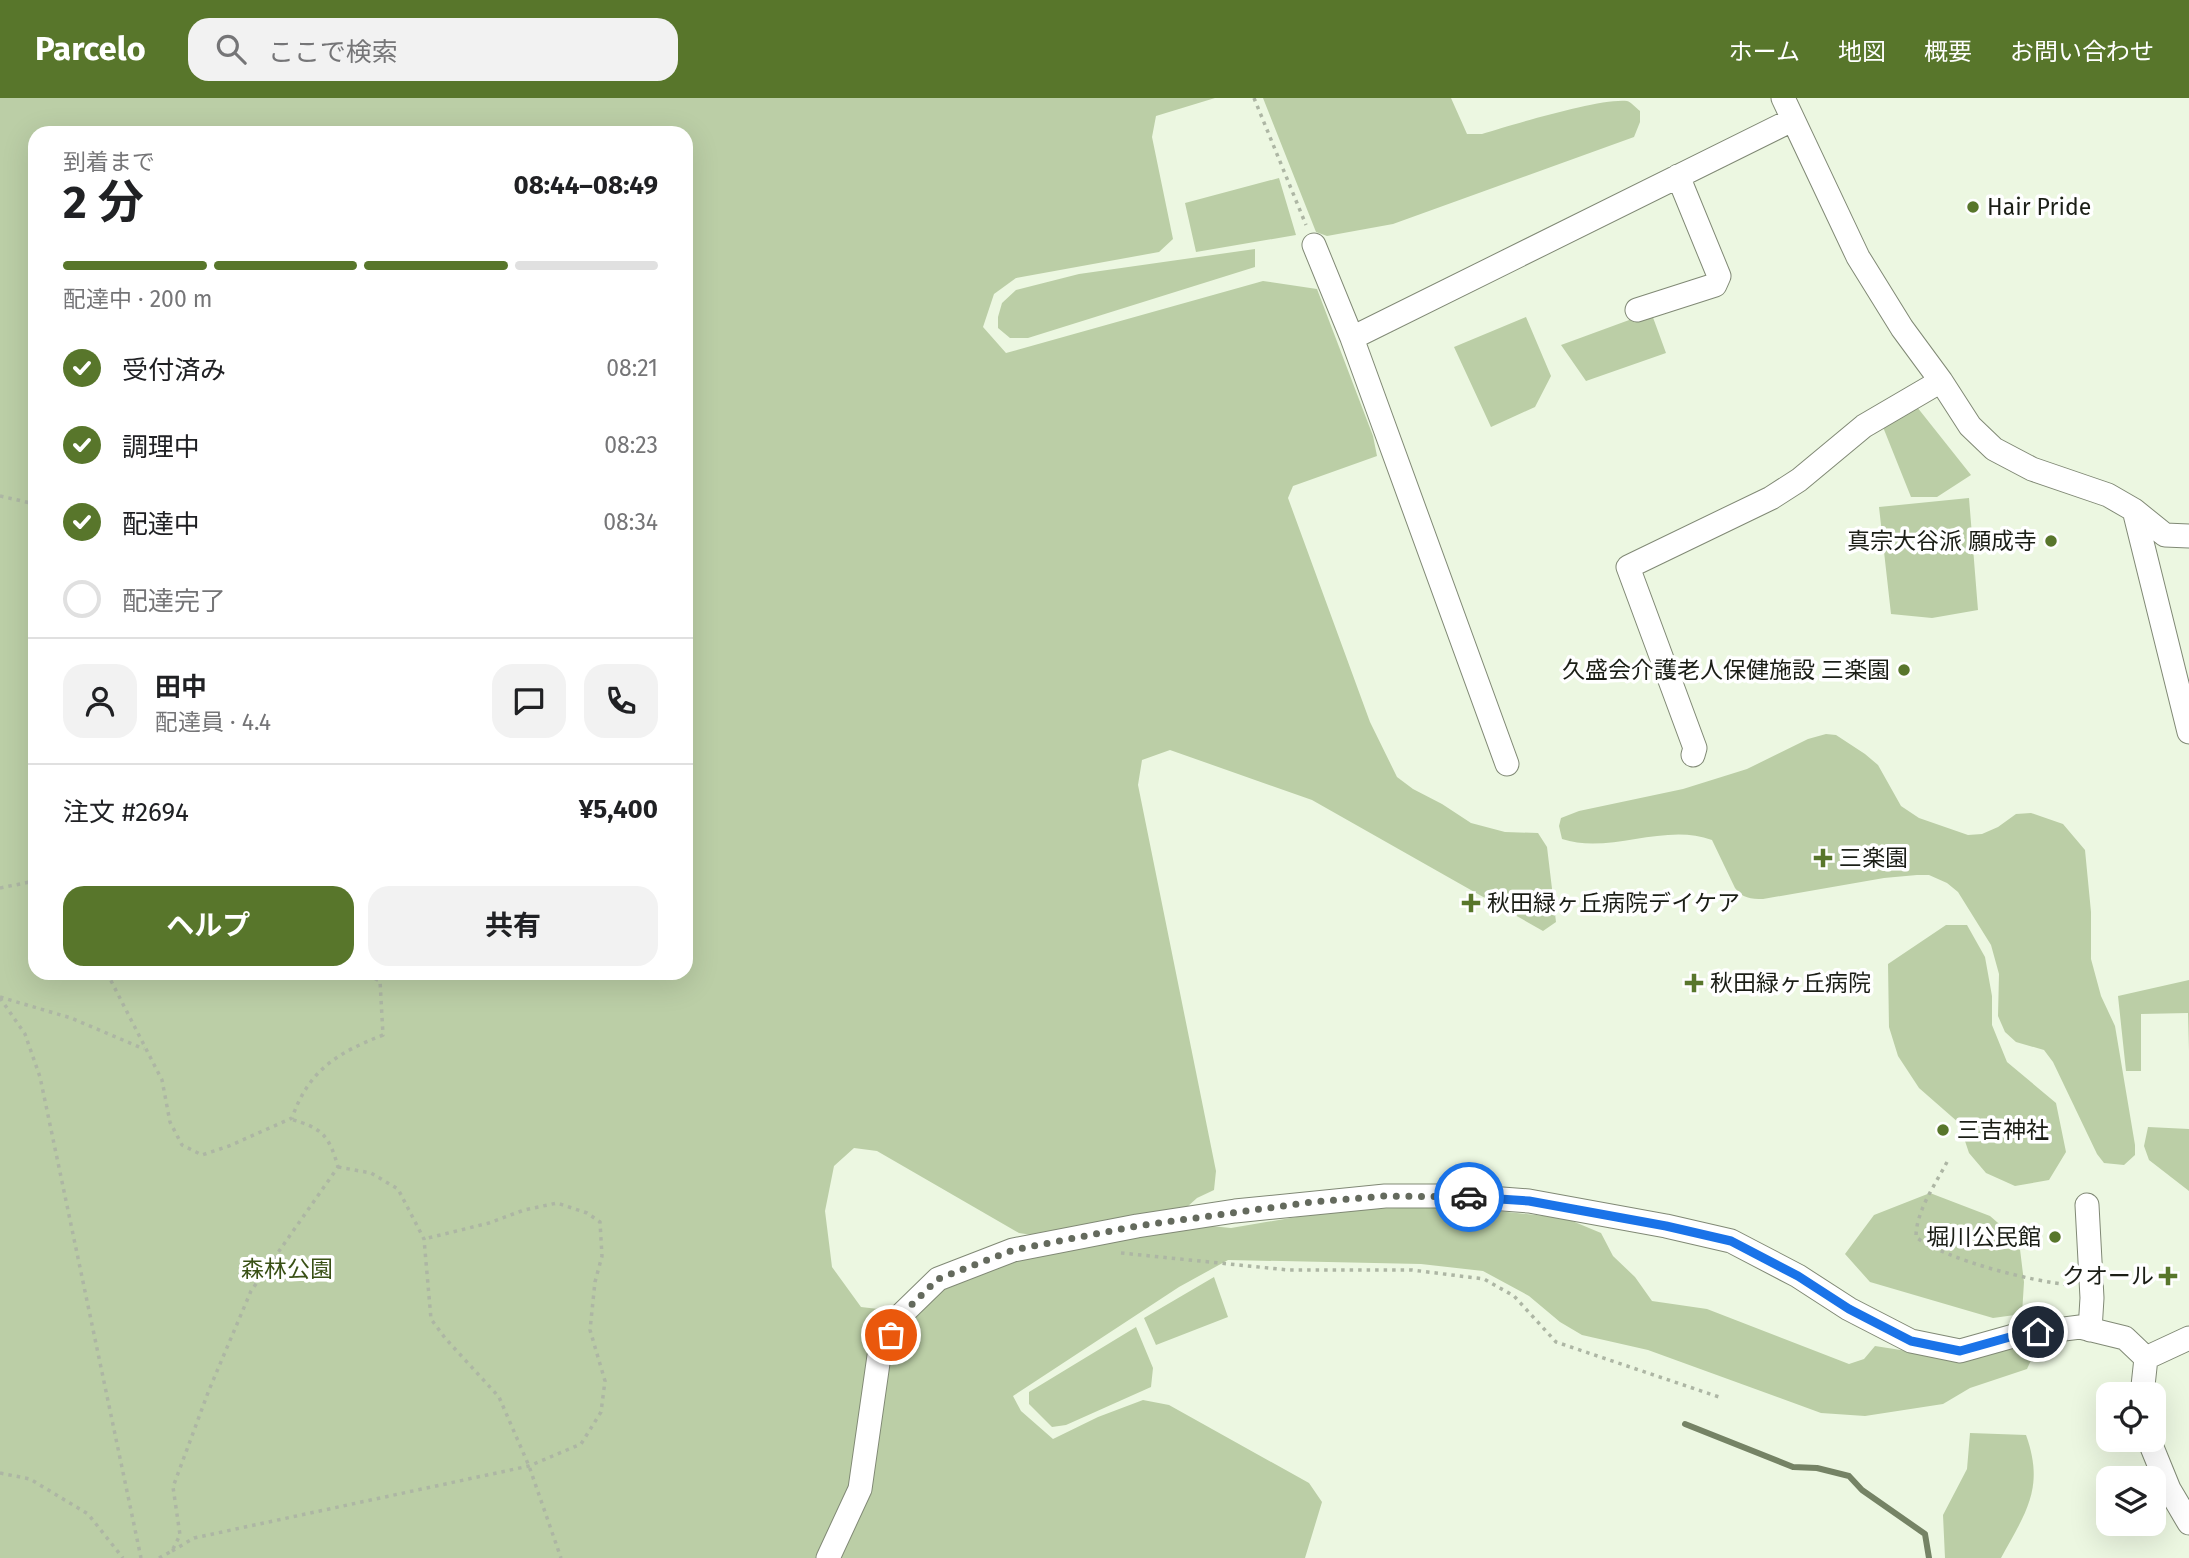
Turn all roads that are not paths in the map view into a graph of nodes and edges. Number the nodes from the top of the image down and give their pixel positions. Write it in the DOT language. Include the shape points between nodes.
graph roads {
  1 [pos="1783,98"];
  2 [pos="1792,120"];
  3 [pos="1678,176"];
  4 [pos="1314,244"];
  5 [pos="1637,310"];
  6 [pos="1352,338"];
  7 [pos="1941,381"];
  8 [pos="2134,510"];
  9 [pos="2189,536"];
  10 [pos="2189,732"];
  11 [pos="1693,755"];
  12 [pos="1507,764"];
  13 [pos="2087,1205"];
  14 [pos="2090,1330"];
  15 [pos="2189,1338"];
  16 [pos="2146,1357"];
  17 [pos="2143,1382"];
  18 [pos="2155,1452"];
  19 [pos="2189,1523"];
  20 [pos="828,1558"];
  1 -- 2 [label="street"];
  2 -- 3 [label="street"];
  2 -- 7 [label="street" via="1858,257"];
  3 -- 5 [label="street" via="1719,276 1715,285"];
  3 -- 6 [label="street"];
  4 -- 6 [label="street"];
  6 -- 12 [label="street"];
  7 -- 8 [label="street" via="1970,426 1994,449"];
  7 -- 11 [label="street" via="1864,426 1771,498 1628,567 1695,748"];
  8 -- 9 [label="street" via="2165,535"];
  8 -- 10 [label="street"];
  13 -- 14 [label="street"];
  14 -- 16 [label="street" via="2125,1338"];
  14 -- 20 [label="street" via="2080,1327 2017,1335 1960,1351 1911,1341 1731,1241 1529,1201 1385,1196 1137,1226 1013,1250 938,1279 902,1314 879,1356 860,1489"];
  15 -- 16 [label="street"];
  16 -- 17 [label="street"];
  18 -- 19 [label="street"];
}
